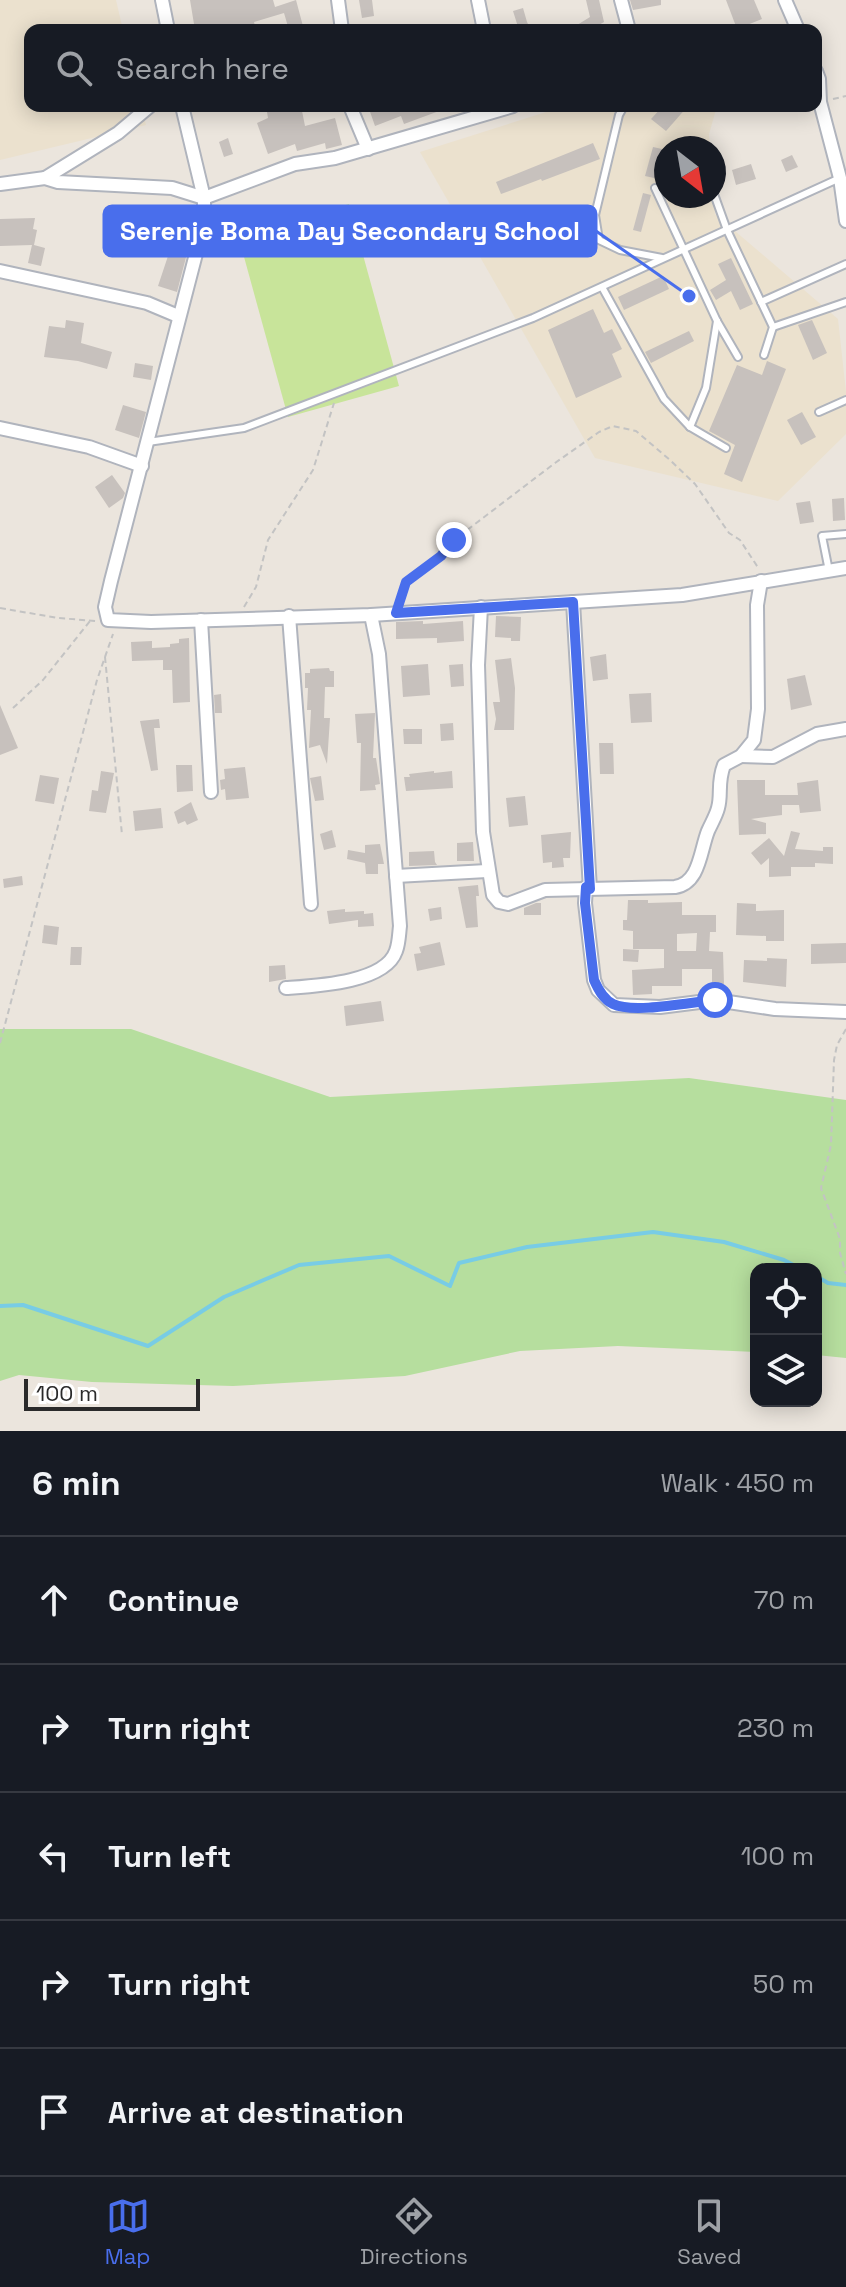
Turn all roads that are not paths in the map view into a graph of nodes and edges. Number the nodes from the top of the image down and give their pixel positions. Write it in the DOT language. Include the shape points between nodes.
graph roads {
  1 [pos="162,0"];
  2 [pos="338,0"];
  3 [pos="478,0"];
  4 [pos="621,0"];
  5 [pos="785,0"];
  6 [pos="167,24"];
  7 [pos="341,24"];
  8 [pos="483,24"];
  9 [pos="627,24"];
  10 [pos="795,24"];
  11 [pos="822,110"];
  12 [pos="143,112"];
  13 [pos="183,112"];
  14 [pos="353,112"];
  15 [pos="490,112"];
  16 [pos="621,112"];
  17 [pos="368,149"];
  18 [pos="45,178"];
  19 [pos="840,178"];
  20 [pos="0,184"];
  21 [pos="204,198"];
  22 [pos="665,208"];
  23 [pos="719,208"];
  24 [pos="846,221"];
  25 [pos="727,230"];
  26 [pos="684,249"];
  27 [pos="663,258"];
  28 [pos="846,264"];
  29 [pos="0,271"];
  30 [pos="602,287"];
  31 [pos="761,302"];
  32 [pos="846,302"];
  33 [pos="178,316"];
  34 [pos="717,321"];
  35 [pos="773,327"];
  36 [pos="764,355"];
  37 [pos="738,357"];
  38 [pos="846,400"];
  39 [pos="819,412"];
  40 [pos="690,427"];
  41 [pos="0,428"];
  42 [pos="146,442"];
  43 [pos="726,448"];
  44 [pos="142,466"];
  45 [pos="846,534"];
  46 [pos="846,568"];
  47 [pos="829,571"];
  48 [pos="764,581"];
  49 [pos="573,602"];
  50 [pos="481,607"];
  51 [pos="371,615"];
  52 [pos="289,616"];
  53 [pos="201,620"];
  54 [pos="846,729"];
  55 [pos="741,756"];
  56 [pos="211,792"];
  57 [pos="487,871"];
  58 [pos="396,876"];
  59 [pos="588,888"];
  60 [pos="311,904"];
  61 [pos="286,988"];
  62 [pos="846,1012"];
  1 -- 6 [label="street"];
  2 -- 7 [label="street"];
  3 -- 8 [label="street"];
  4 -- 9 [label="street"];
  5 -- 10 [label="street"];
  11 -- 19 [label="street"];
  12 -- 18 [label="street"];
  13 -- 21 [label="street"];
  14 -- 17 [label="street"];
  15 -- 17 [label="street"];
  16 -- 27 [label="lane" via="595,215 599,240"];
  17 -- 21 [label="street" via="295,164"];
  18 -- 20 [label="street"];
  18 -- 21 [label="street" via="172,188"];
  19 -- 24 [label="street"];
  19 -- 25 [label="lane"];
  21 -- 33 [label="street" via="204,223"];
  22 -- 26 [label="lane"];
  23 -- 25 [label="lane"];
  25 -- 26 [label="lane"];
  25 -- 31 [label="lane"];
  26 -- 27 [label="lane"];
  26 -- 34 [label="lane"];
  27 -- 30 [label="lane"];
  28 -- 31 [label="lane"];
  29 -- 33 [label="street" via="147,303"];
  30 -- 40 [label="lane" via="664,399"];
  30 -- 42 [label="lane" via="244,428"];
  31 -- 35 [label="lane"];
  32 -- 35 [label="lane"];
  33 -- 42 [label="street"];
  34 -- 37 [label="lane"];
  34 -- 40 [label="lane" via="706,388"];
  35 -- 36 [label="lane"];
  38 -- 39 [label="lane"];
  40 -- 43 [label="lane"];
  41 -- 44 [label="street" via="89,447"];
  42 -- 44 [label="street"];
  44 -- 53 [label="street" via="105,607 108,620"];
  45 -- 47 [label="lane" via="822,536"];
  46 -- 47 [label="street"];
  47 -- 48 [label="street"];
  48 -- 49 [label="street" via="682,595"];
  48 -- 55 [label="street" via="757,605 754,740"];
  49 -- 50 [label="street"];
  49 -- 59 [label="street"];
  50 -- 51 [label="street"];
  50 -- 57 [label="street" via="478,665"];
  51 -- 52 [label="street"];
  51 -- 58 [label="street" via="379,654"];
  52 -- 53 [label="street"];
  52 -- 60 [label="street"];
  53 -- 56 [label="street"];
  54 -- 55 [label="street" via="817,734 773,757"];
  55 -- 59 [label="street" via="724,765 718,780 719,807 699,865 684,886"];
  57 -- 58 [label="street"];
  57 -- 59 [label="street" via="493,895 508,904 545,890"];
  58 -- 61 [label="street" via="396,954 381,969 339,983"];
  59 -- 62 [label="street" via="594,980 614,1005 660,1007 715,1000"];
}
